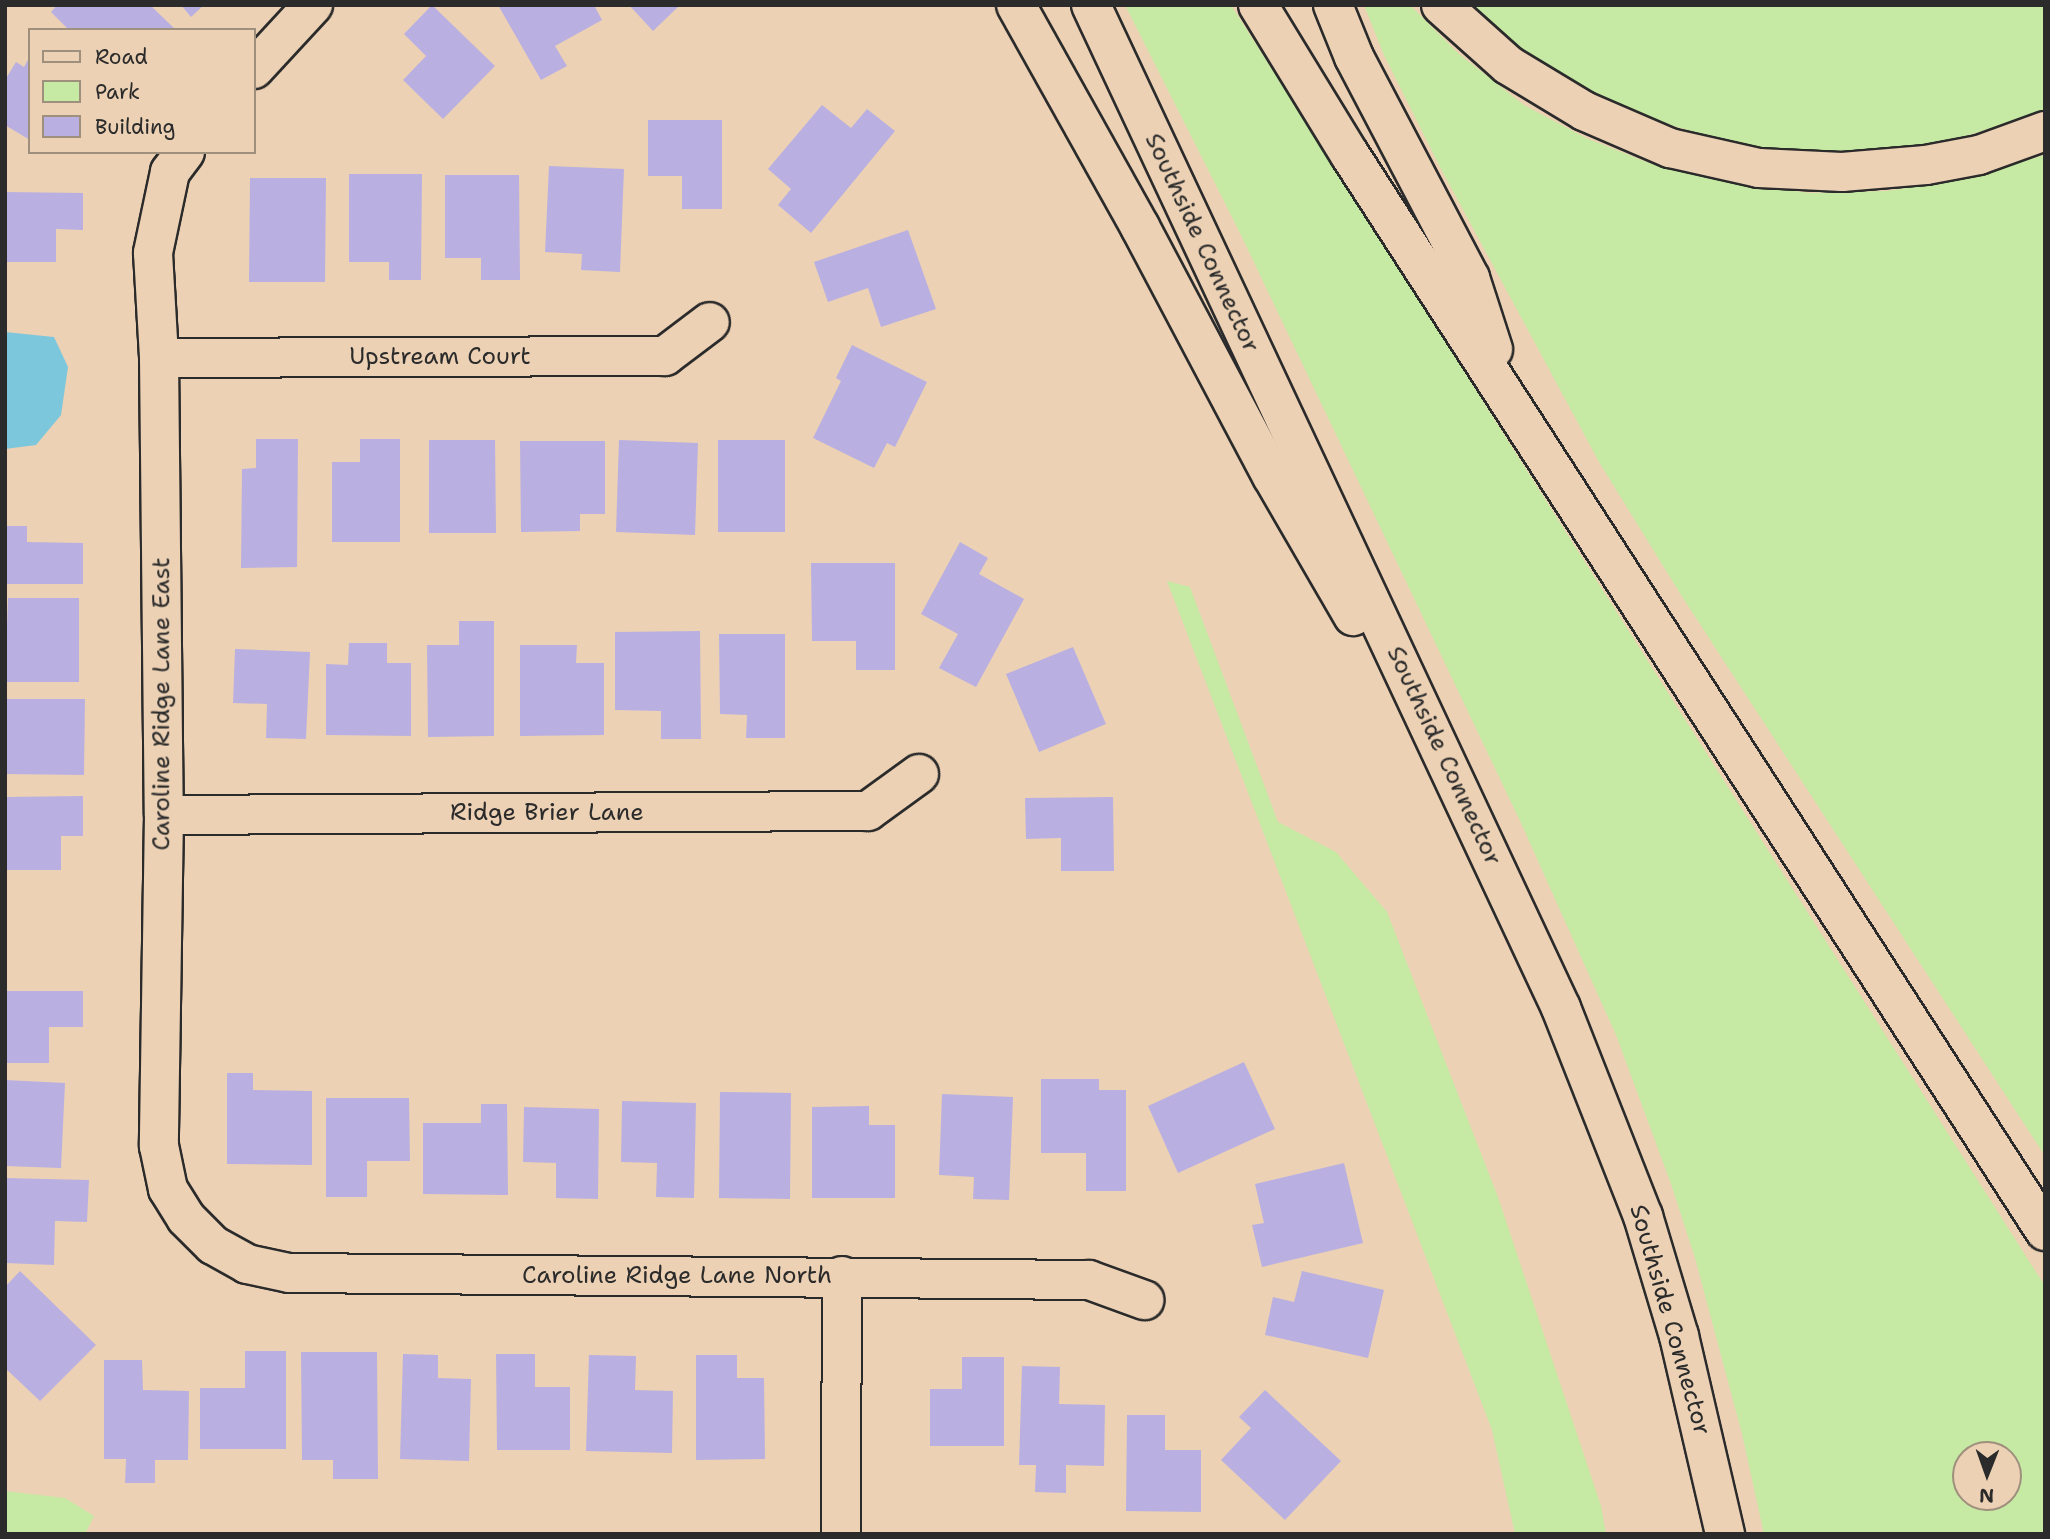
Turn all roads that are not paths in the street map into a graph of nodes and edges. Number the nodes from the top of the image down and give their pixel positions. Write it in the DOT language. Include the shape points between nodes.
graph roads {
  1 [pos="313,5"];
  2 [pos="1016,5"];
  3 [pos="1091,5"];
  4 [pos="1258,5"];
  5 [pos="1333,5"];
  6 [pos="1441,5"];
  7 [pos="256,67"];
  8 [pos="2045,131"];
  9 [pos="184,154"];
  10 [pos="710,322"];
  11 [pos="159,358"];
  12 [pos="1509,398"];
  13 [pos="919,774"];
  14 [pos="164,815"];
  15 [pos="1486,846"];
  16 [pos="2045,1231"];
  17 [pos="213,1245"];
  18 [pos="842,1276"];
  19 [pos="1144,1300"];
  20 [pos="841,1534"];
  21 [pos="1725,1534"];
  1 -- 7 [label="main road"];
  2 -- 15 [label="main road" via="1272,476"];
  3 -- 15 [label="main road, Southside Connector"];
  4 -- 12 [label="main road"];
  5 -- 12 [label="main road" via="1354,57 1470,278"];
  6 -- 8 [label="main road" via="1508,65 1584,111 1670,148 1759,168 1842,172 1926,165 1979,155"];
  9 -- 11 [label="main road, Caroline Ridge Lane East" via="170,172 153,253"];
  10 -- 11 [label="main road, Upstream Court" via="665,356"];
  11 -- 14 [label="main road, Caroline Ridge Lane East"];
  12 -- 16 [label="main road"];
  13 -- 14 [label="main road, Ridge Brier Lane" via="868,811"];
  14 -- 17 [label="main road, Caroline Ridge Lane East" via="159,1146 168,1189 186,1218"];
  15 -- 21 [label="main road, Southside Connector" via="1561,1008 1643,1216 1679,1336"];
  17 -- 18 [label="main road, Caroline Ridge Lane North" via="247,1264 289,1273 565,1278"];
  18 -- 19 [label="main road, Caroline Ridge Lane North" via="1089,1280"];
  18 -- 20 [label="main road"];
}
